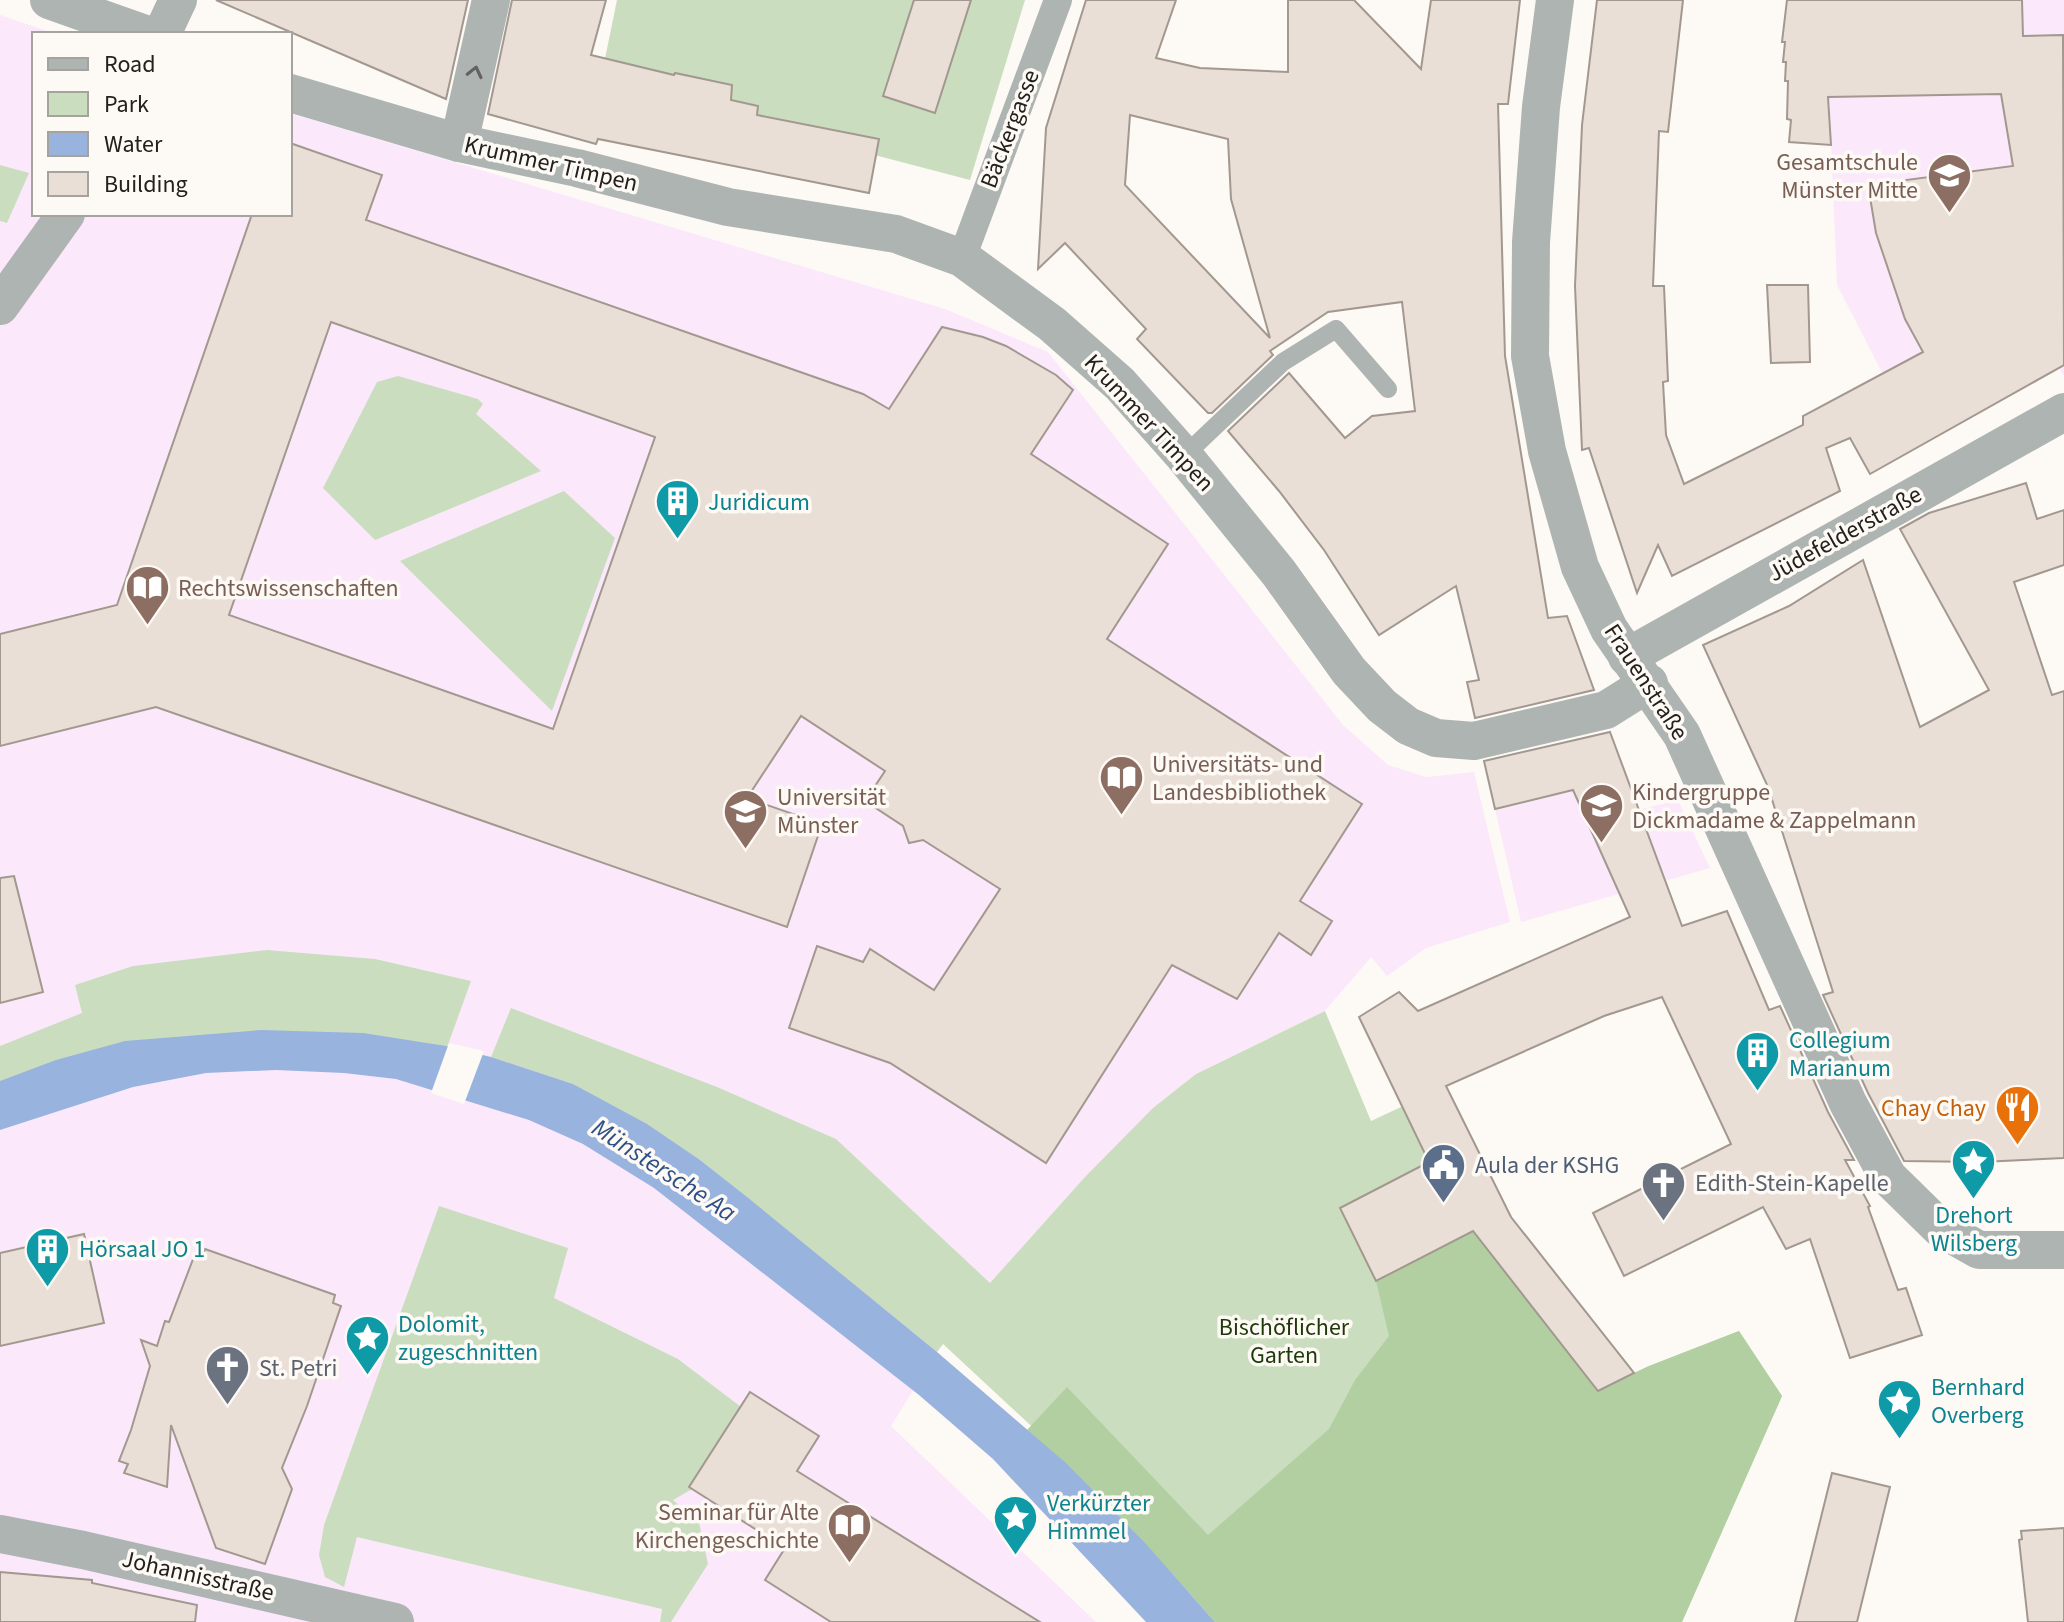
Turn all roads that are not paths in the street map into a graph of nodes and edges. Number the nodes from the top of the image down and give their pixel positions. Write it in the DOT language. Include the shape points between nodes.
graph roads {
  1 [pos="49,0"];
  2 [pos="178,0"];
  3 [pos="491,0"];
  4 [pos="1058,0"];
  5 [pos="1555,0"];
  6 [pos="139,32"];
  7 [pos="163,32"];
  8 [pos="292,94"];
  9 [pos="459,143"];
  10 [pos="65,216"];
  11 [pos="962,258"];
  12 [pos="0,306"];
  13 [pos="1388,389"];
  14 [pos="2064,412"];
  15 [pos="1184,456"];
  16 [pos="1638,670"];
  17 [pos="2064,1250"];
  18 [pos="0,1534"];
  19 [pos="395,1622"];
  1 -- 6 [label="street"];
  2 -- 7 [label="street"];
  9 -- 3 [label="street, one-way"];
  4 -- 11 [label="street, Bäckergasse"];
  5 -- 16 [label="street, Frauenstraße" via="1531,242 1530,356 1547,451 1580,567 1609,629"];
  8 -- 9 [label="street, Krummer Timpen"];
  9 -- 11 [label="street, Krummer Timpen" via="728,207 896,234"];
  10 -- 12 [label="street"];
  11 -- 15 [label="street, Krummer Timpen" via="1052,324 1120,384"];
  13 -- 15 [label="lane" via="1336,329 1283,362"];
  14 -- 16 [label="street, Jüdefelderstraße"];
  15 -- 16 [label="street, Krummer Timpen" via="1279,573 1349,671 1408,726 1436,738 1474,741 1606,710"];
  16 -- 17 [label="street, Frauenstraße" via="1682,735 1848,1103 1888,1177 1940,1228 1979,1250"];
  18 -- 19 [label="street, Johannisstraße"];
}
